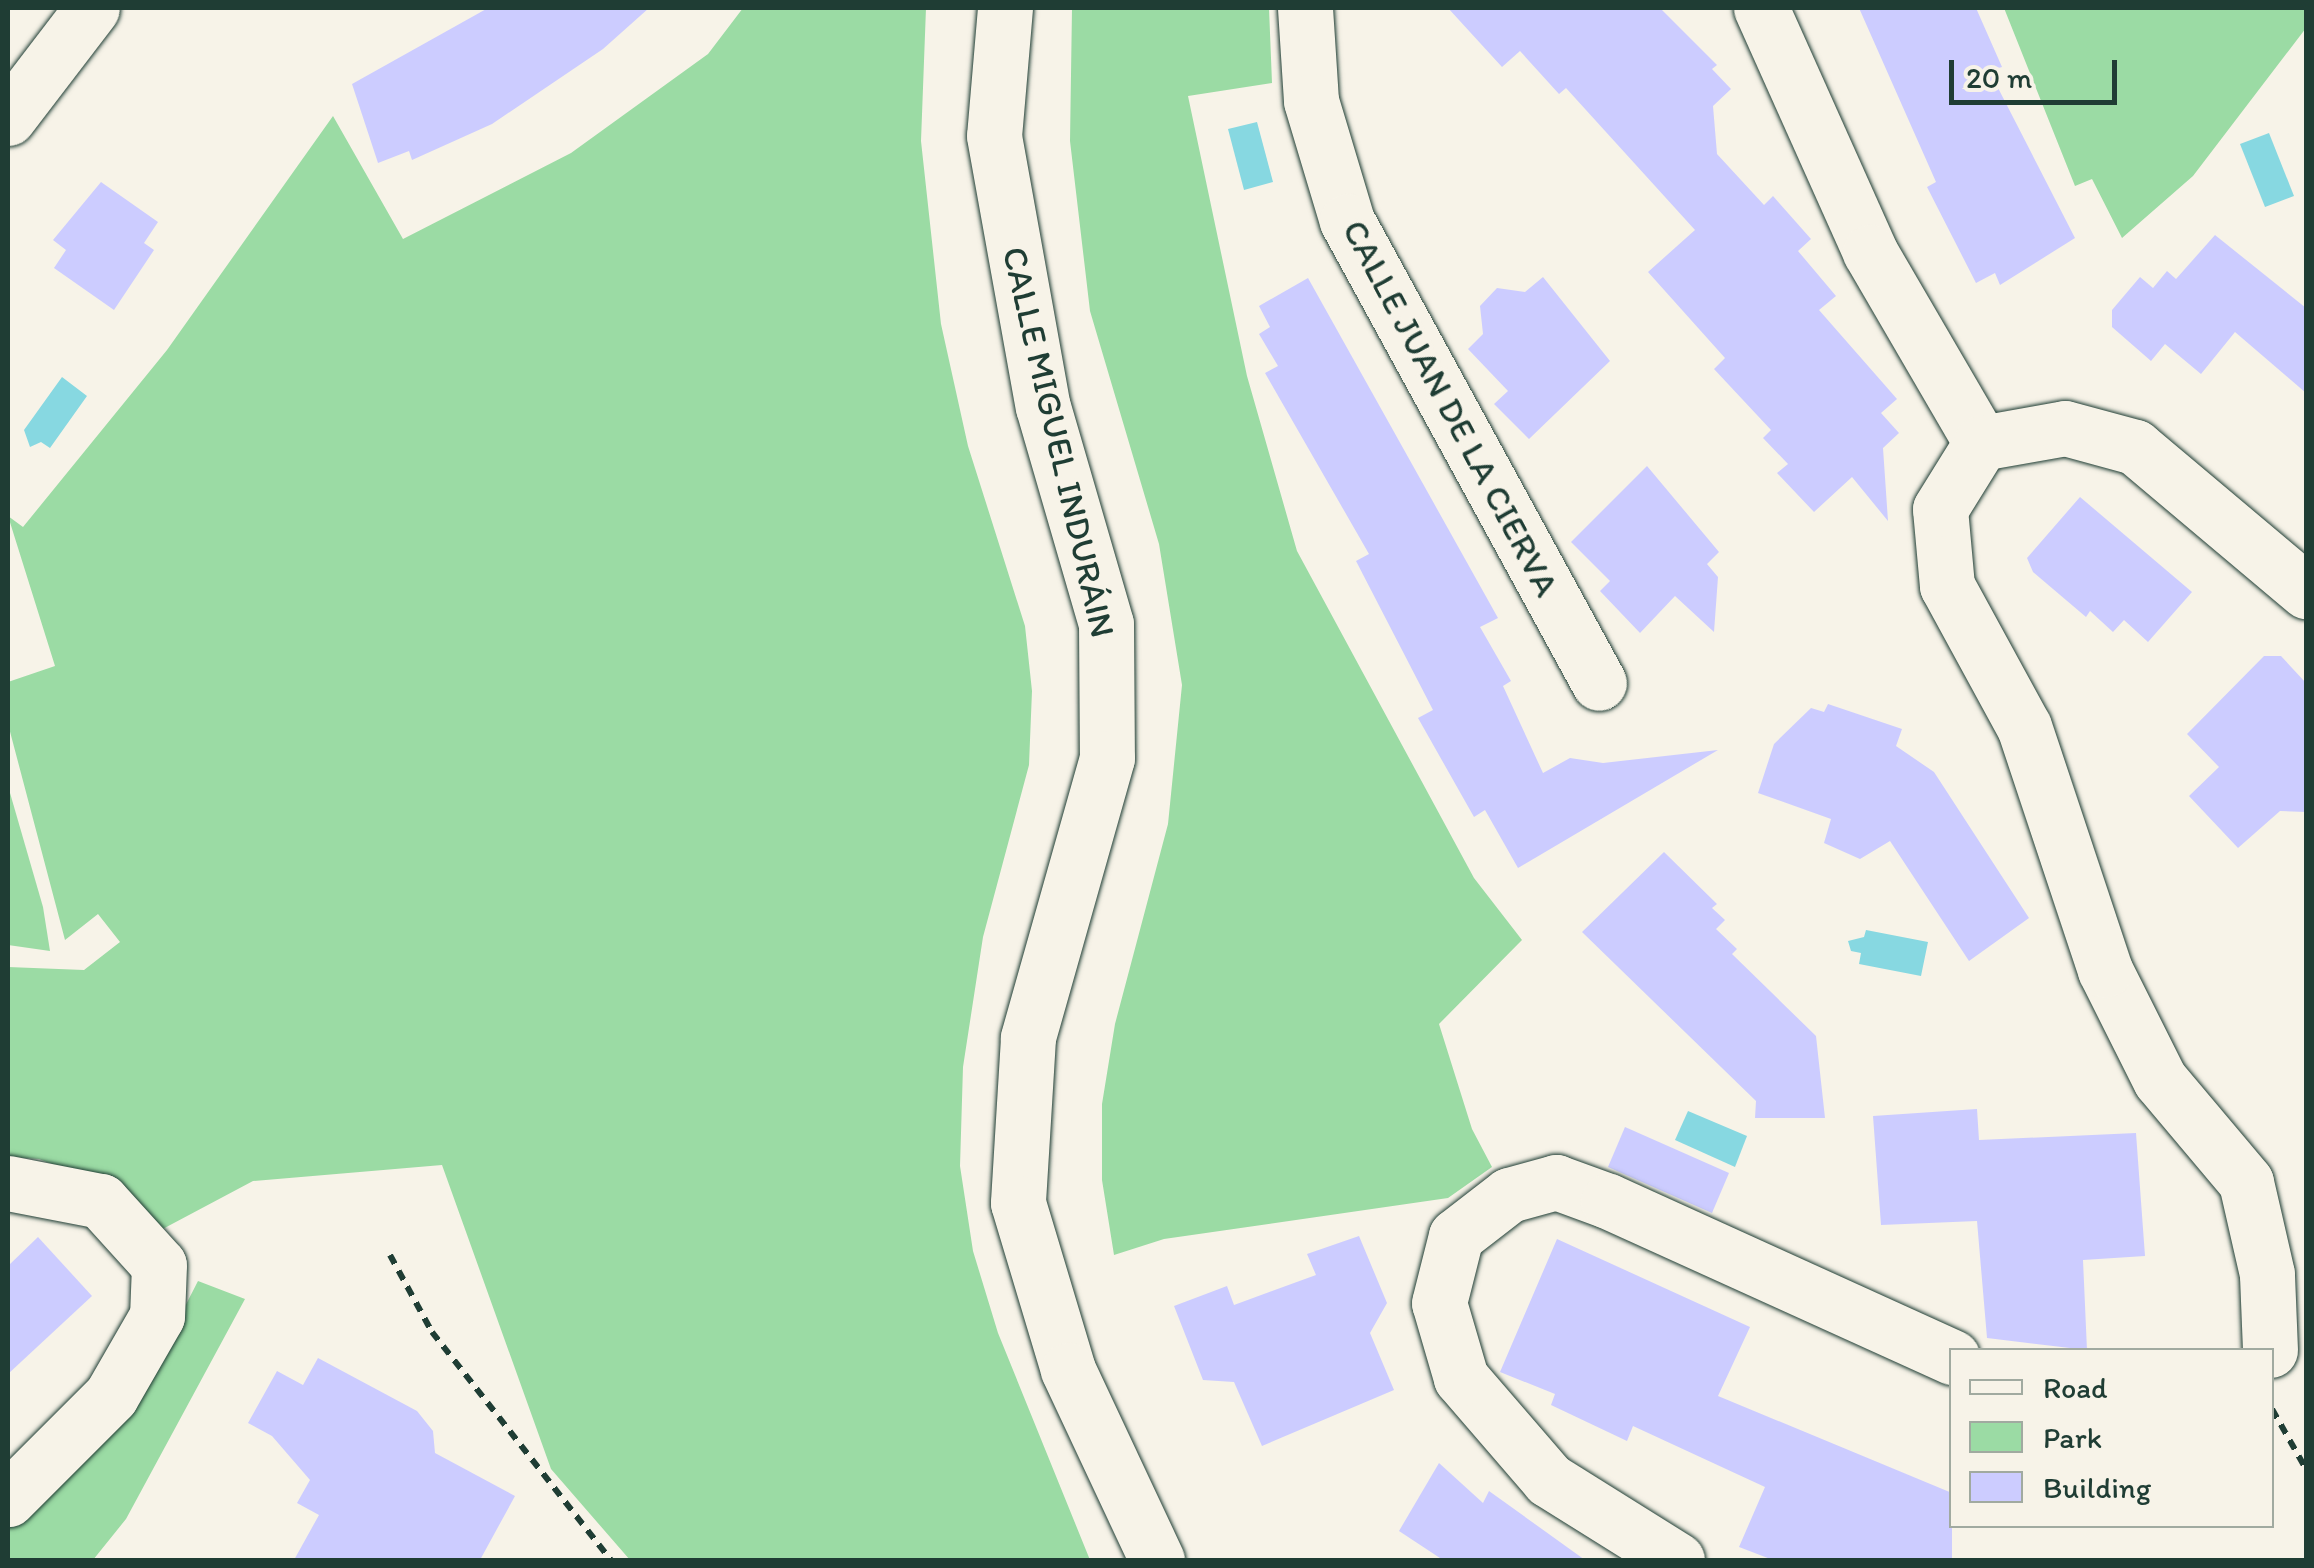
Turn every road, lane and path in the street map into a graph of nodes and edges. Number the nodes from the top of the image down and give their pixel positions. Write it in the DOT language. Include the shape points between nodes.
graph roads {
  1 [pos="92,8"];
  2 [pos="1005,8"];
  3 [pos="1305,8"];
  4 [pos="1761,8"];
  5 [pos="8,118"];
  6 [pos="1981,443"];
  7 [pos="2306,590"];
  8 [pos="1599,684"];
  9 [pos="8,1183"];
  10 [pos="390,1255"];
  11 [pos="2270,1348"];
  12 [pos="1949,1356"];
  13 [pos="2306,1357"];
  14 [pos="2274,1369"];
  15 [pos="2274,1413"];
  16 [pos="2306,1469"];
  17 [pos="8,1499"];
  18 [pos="611,1560"];
  19 [pos="1158,1560"];
  20 [pos="1677,1560"];
  1 -- 5 [label="street"];
  2 -- 19 [label="street, CALLE MIGUEL INDURÁIN" via="994,136 1043,407 1106,624 1107,758 1028,1038 1018,1202 1068,1370"];
  3 -- 8 [label="street, CALLE JUAN DE LA CIERVA" via="1311,101 1347,221"];
  4 -- 6 [label="street" via="1870,252"];
  6 -- 7 [label="street" via="2065,428 2136,447"];
  6 -- 11 [label="street" via="1940,509 1947,586 2024,727 2105,970 2160,1080 2246,1182 2267,1274"];
  9 -- 17 [label="street" via="102,1201 159,1265 157,1316 111,1396"];
  10 -- 18 [label="path" via="432,1332"];
  12 -- 20 [label="street" via="1556,1182 1509,1195 1456,1236 1438,1303 1460,1378 1549,1480"];
  13 -- 14 [label="street"];
  15 -- 16 [label="path"];
}
